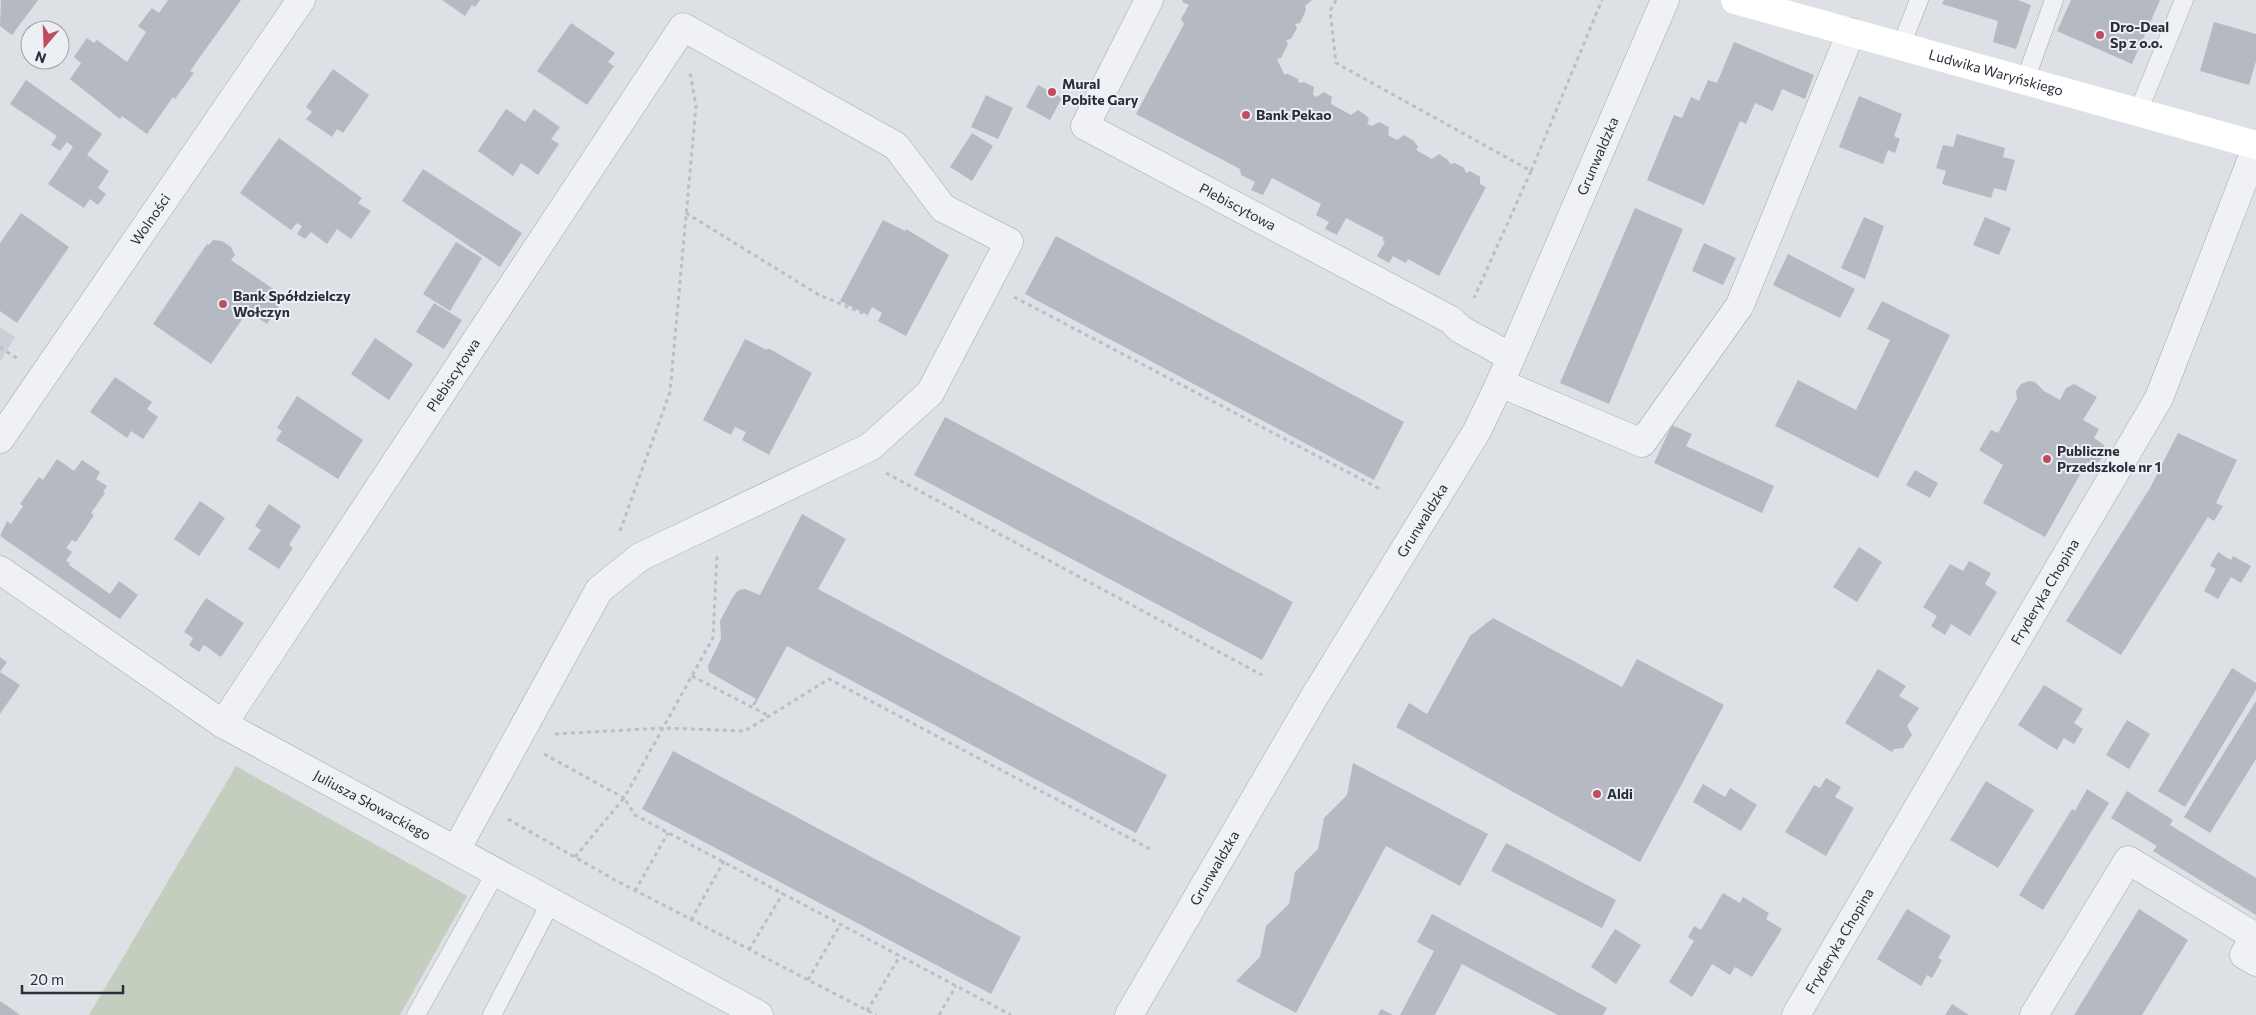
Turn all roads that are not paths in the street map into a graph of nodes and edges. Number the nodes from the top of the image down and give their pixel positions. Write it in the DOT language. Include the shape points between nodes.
graph roads {
  1 [pos="302,0"];
  2 [pos="1149,0"];
  3 [pos="1665,0"];
  4 [pos="1735,0"];
  5 [pos="1920,0"];
  6 [pos="2054,0"];
  7 [pos="2184,0"];
  8 [pos="1851,32"];
  9 [pos="1901,46"];
  10 [pos="2025,81"];
  11 [pos="2138,112"];
  12 [pos="2256,147"];
  13 [pos="1511,357"];
  14 [pos="1500,383"];
  15 [pos="0,439"];
  16 [pos="0,570"];
  17 [pos="223,724"];
  18 [pos="456,850"];
  19 [pos="496,872"];
  20 [pos="551,902"];
  21 [pos="2256,962"];
  22 [pos="416,1015"];
  23 [pos="492,1015"];
  24 [pos="760,1015"];
  25 [pos="1129,1015"];
  26 [pos="1796,1015"];
  27 [pos="2034,1015"];
  1 -- 15 [label="street, Wolności"];
  2 -- 13 [label="street, Plebiscytowa" via="1085,126 1451,320 1460,329"];
  3 -- 13 [label="street, Grunwaldzka"];
  4 -- 8 [label="street, Ludwika Waryńskiego"];
  5 -- 9 [label="lane"];
  6 -- 10 [label="lane"];
  7 -- 11 [label="lane"];
  8 -- 9 [label="street, Ludwika Waryńskiego"];
  8 -- 14 [label="street" via="1740,305 1642,443"];
  9 -- 10 [label="street, Ludwika Waryńskiego"];
  10 -- 11 [label="street, Ludwika Waryńskiego"];
  11 -- 12 [label="street, Ludwika Waryńskiego"];
  12 -- 26 [label="street, Fryderyka Chopina" via="2159,398"];
  13 -- 14 [label="street, Grunwaldzka"];
  14 -- 25 [label="street, Grunwaldzka" via="1477,431 1313,699"];
  16 -- 17 [label="street, Juliusza Słowackiego"];
  17 -- 18 [label="street, Juliusza Słowackiego"];
  17 -- 18 [label="street, Plebiscytowa" via="683,27 896,146 943,208 1009,242 930,393 870,447 640,557 600,590"];
  18 -- 19 [label="street, Juliusza Słowackiego"];
  19 -- 20 [label="street, Juliusza Słowackiego"];
  19 -- 22 [label="lane"];
  20 -- 23 [label="lane"];
  20 -- 24 [label="street, Juliusza Słowackiego"];
  21 -- 27 [label="street" via="2244,955 2254,936 2128,860"];
}
